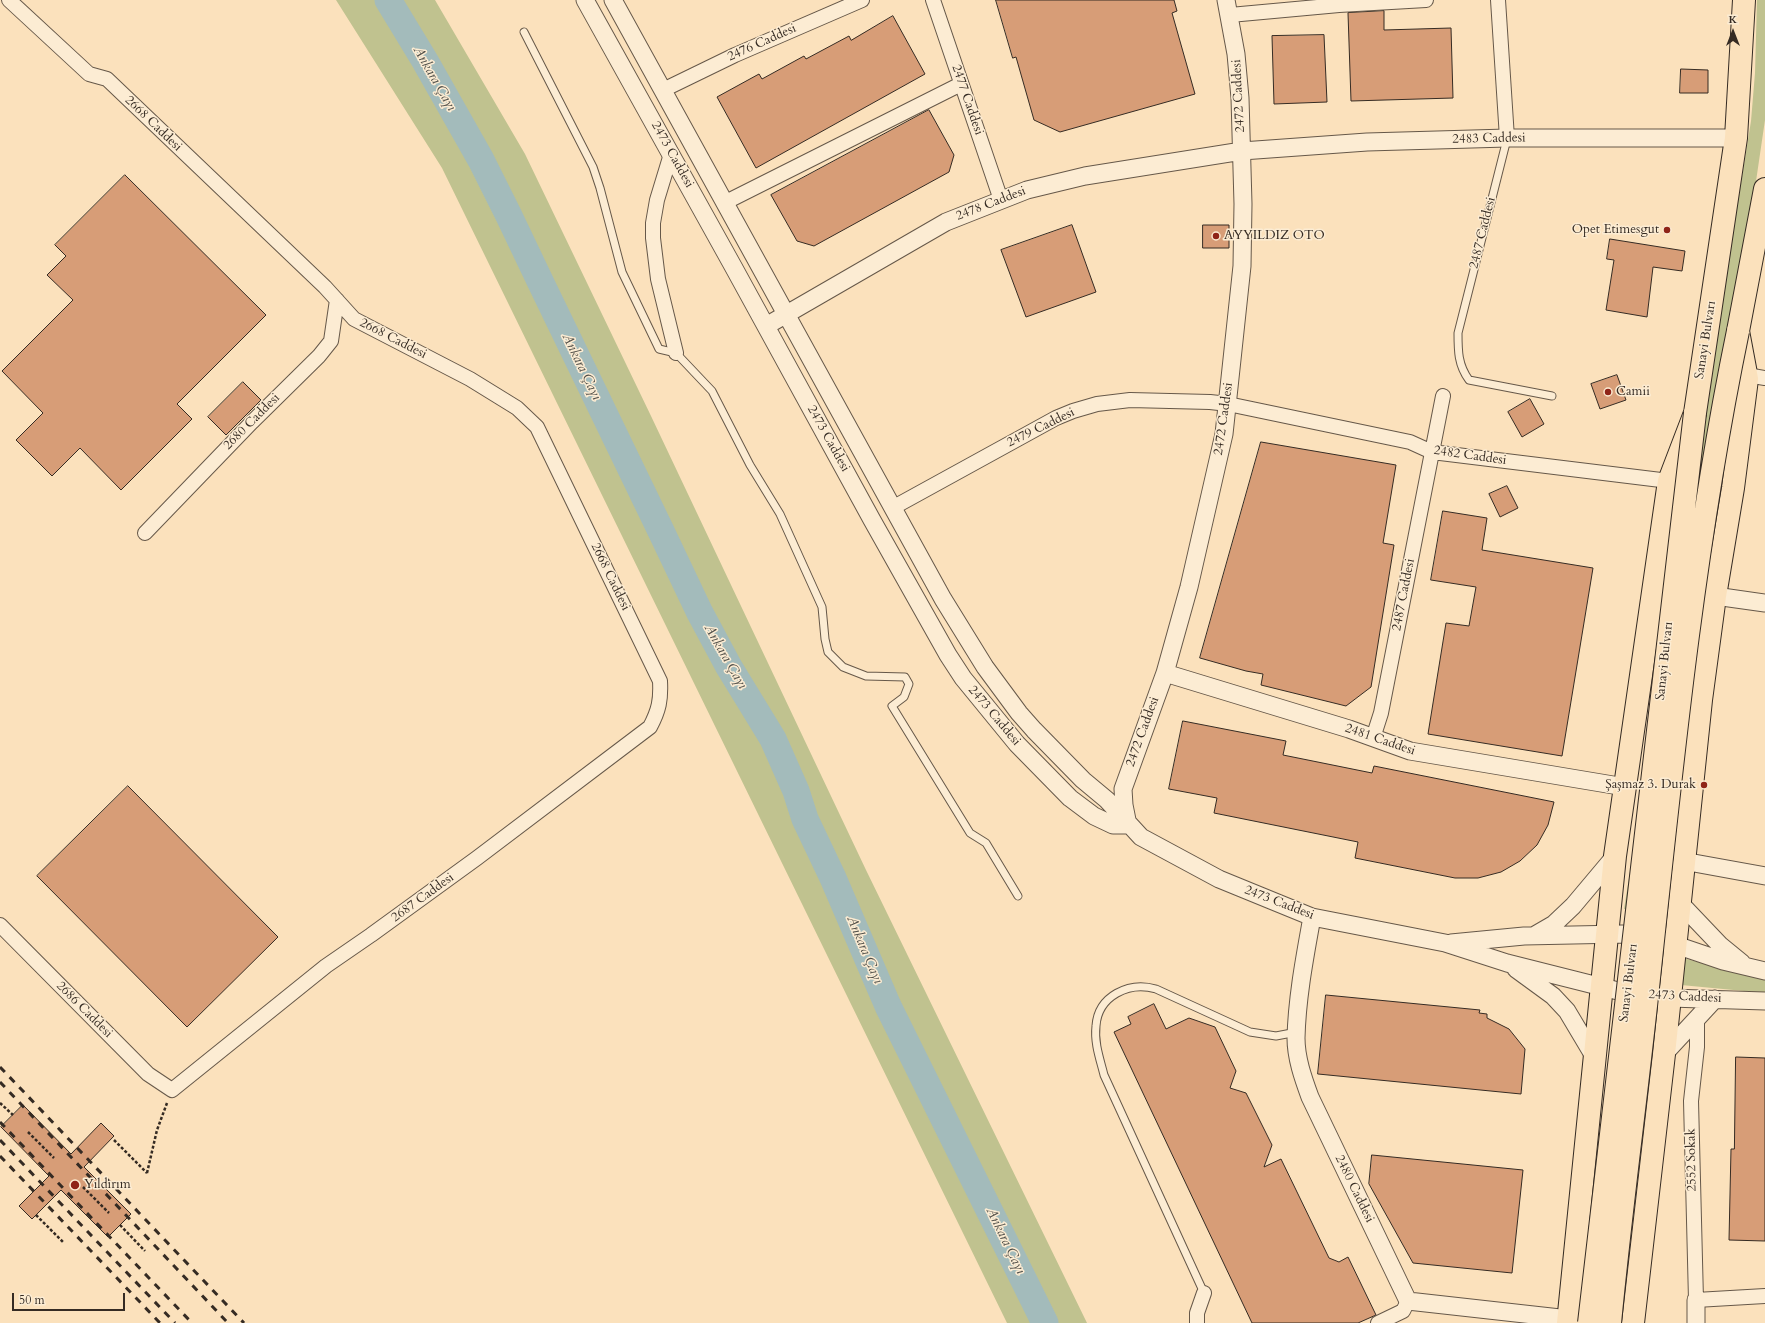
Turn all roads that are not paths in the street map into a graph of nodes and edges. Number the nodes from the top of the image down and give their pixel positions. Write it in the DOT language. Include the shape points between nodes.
graph roads {
  1 [pos="9,0"];
  2 [pos="585,0"];
  3 [pos="614,0"];
  4 [pos="862,0"];
  5 [pos="933,0"];
  6 [pos="1426,0"];
  7 [pos="1498,0"];
  8 [pos="1744,0"];
  9 [pos="1228,8"];
  10 [pos="524,32"];
  11 [pos="961,84"];
  12 [pos="662,90"];
  13 [pos="1507,138"];
  14 [pos="1736,138"];
  15 [pos="1242,151"];
  16 [pos="671,154"];
  17 [pos="1765,189"];
  18 [pos="1001,200"];
  19 [pos="724,203"];
  20 [pos="337,300"];
  21 [pos="787,314"];
  22 [pos="766,326"];
  23 [pos="1738,331"];
  24 [pos="676,353"];
  25 [pos="1756,376"];
  26 [pos="1443,396"];
  27 [pos="1552,396"];
  28 [pos="1228,404"];
  29 [pos="1695,413"];
  30 [pos="1432,452"];
  31 [pos="1670,481"];
  32 [pos="894,507"];
  33 [pos="145,533"];
  34 [pos="1715,596"];
  35 [pos="1765,603"];
  36 [pos="1165,673"];
  37 [pos="661,697"];
  38 [pos="1373,738"];
  39 [pos="1625,787"];
  40 [pos="1128,825"];
  41 [pos="1615,854"];
  42 [pos="1683,861"];
  43 [pos="1765,876"];
  44 [pos="1018,896"];
  45 [pos="1680,903"];
  46 [pos="1312,917"];
  47 [pos="0,925"];
  48 [pos="1607,934"];
  49 [pos="1533,936"];
  50 [pos="1445,943"];
  51 [pos="1675,945"];
  52 [pos="1507,963"];
  53 [pos="1745,966"];
  54 [pos="1765,971"];
  55 [pos="1602,987"];
  56 [pos="1670,998"];
  57 [pos="1715,999"];
  58 [pos="1765,1001"];
  59 [pos="1697,1019"];
  60 [pos="1297,1032"];
  61 [pos="1663,1060"];
  62 [pos="1595,1062"];
  63 [pos="172,1090"];
  64 [pos="1204,1293"];
  65 [pos="1765,1296"];
  66 [pos="1696,1300"];
  67 [pos="1408,1301"];
  68 [pos="1575,1322"];
  69 [pos="1197,1323"];
  70 [pos="1378,1323"];
  71 [pos="1610,1323"];
  72 [pos="1633,1323"];
  73 [pos="1696,1323"];
  1 -- 20 [label="street, 2668 Caddesi" via="89,74 107,79"];
  2 -- 16 [label="street, 2473 Caddesi"];
  3 -- 12 [label="street, 2473 Caddesi"];
  4 -- 12 [label="street, 2476 Caddesi"];
  5 -- 11 [label="street, 2477 Caddesi"];
  6 -- 9 [label="street"];
  7 -- 13 [label="street, 2487 Caddesi"];
  8 -- 14 [label="main road, Sanayi Bulvarı"];
  9 -- 15 [label="street, 2472 Caddesi" via="1240,91"];
  10 -- 24 [label="lane" via="592,167 620,265 659,349"];
  11 -- 18 [label="street, 2477 Caddesi"];
  11 -- 19 [label="street"];
  12 -- 19 [label="street, 2473 Caddesi"];
  13 -- 14 [label="street, 2483 Caddesi"];
  13 -- 15 [label="street, 2483 Caddesi" via="1367,142"];
  13 -- 27 [label="lane, 2487 Caddesi" via="1458,334 1457,354 1462,371 1470,380"];
  14 -- 29 [label="main road, Sanayi Bulvarı"];
  15 -- 18 [label="street, 2478 Caddesi" via="1085,176 1027,190"];
  15 -- 28 [label="street, 2472 Caddesi" via="1242,266"];
  16 -- 22 [label="street, 2473 Caddesi"];
  16 -- 24 [label="street" via="657,200 653,238 658,279"];
  17 -- 23 [label="main road, Sanayi Bulvarı"];
  18 -- 21 [label="street, 2478 Caddesi" via="946,222"];
  19 -- 21 [label="street, 2473 Caddesi"];
  20 -- 33 [label="street, 2680 Caddesi" via="331,340 319,356"];
  20 -- 37 [label="street, 2668 Caddesi" via="354,319 470,379 517,408 537,427 660,681"];
  21 -- 22 [label="street, 2478 Caddesi"];
  21 -- 32 [label="street, 2473 Caddesi"];
  22 -- 40 [label="street, 2473 Caddesi" via="872,520 963,678 1017,744 1070,798 1094,816 1113,825"];
  23 -- 25 [label="main road"];
  23 -- 71 [label="main road, Sanayi Bulvarı, bridge" via="1716,444 1684,669"];
  24 -- 44 [label="lane" via="712,391 750,464 780,514 822,607 828,652 843,667 866,676 905,677 909,684 904,697 892,706 970,834 986,843"];
  25 -- 34 [label="main road" via="1732,488"];
  26 -- 30 [label="street, 2487 Caddesi"];
  28 -- 30 [label="street, 2482 Caddesi" via="1410,442"];
  28 -- 32 [label="street, 2479 Caddesi" via="1130,400 1097,404 1072,411"];
  28 -- 36 [label="street, 2472 Caddesi" via="1207,512"];
  29 -- 31 [label="main road"];
  29 -- 68 [label="main road, Sanayi Bulvarı, bridge"];
  30 -- 31 [label="street, 2482 Caddesi"];
  30 -- 38 [label="street, 2487 Caddesi" via="1381,712"];
  31 -- 39 [label="main road"];
  32 -- 40 [label="street, 2473 Caddesi" via="943,599 997,684 1034,730 1083,780 1107,800"];
  34 -- 35 [label="street"];
  34 -- 42 [label="main road"];
  36 -- 38 [label="street, 2481 Caddesi"];
  36 -- 40 [label="street, 2472 Caddesi" via="1123,789"];
  37 -- 63 [label="street, 2687 Caddesi" via="658,713 650,727 470,863 326,966"];
  38 -- 39 [label="street, 2481 Caddesi" via="1416,752"];
  39 -- 41 [label="main road"];
  40 -- 46 [label="street, 2473 Caddesi" via="1141,837 1219,879"];
  41 -- 42 [label="main road" via="1625,868 1634,874 1650,878 1676,872"];
  41 -- 48 [label="main road"];
  41 -- 49 [label="street" via="1574,906 1554,924"];
  42 -- 43 [label="street"];
  42 -- 45 [label="main road"];
  45 -- 51 [label="main road"];
  45 -- 53 [label="street" via="1720,945"];
  46 -- 50 [label="street, 2473 Caddesi"];
  46 -- 60 [label="street, 2480 Caddesi" via="1302,972"];
  47 -- 63 [label="street, 2686 Caddesi" via="148,1074"];
  48 -- 49 [label="street, 2473 Caddesi"];
  48 -- 51 [label="street, 2473 Caddesi" via="1645,936"];
  48 -- 55 [label="main road"];
  49 -- 50 [label="street, 2473 Caddesi"];
  50 -- 52 [label="street, 2473 Caddesi"];
  51 -- 53 [label="street, 2473 Caddesi"];
  51 -- 56 [label="main road"];
  52 -- 55 [label="street, 2473 Caddesi"];
  52 -- 62 [label="street" via="1553,996 1567,1011"];
  53 -- 54 [label="street, 2473 Caddesi"];
  55 -- 56 [label="street, 2473 Caddesi"];
  55 -- 62 [label="main road"];
  56 -- 57 [label="street, 2473 Caddesi"];
  56 -- 61 [label="main road"];
  57 -- 58 [label="street, 2473 Caddesi"];
  57 -- 59 [label="street"];
  59 -- 61 [label="street"];
  59 -- 66 [label="street, 2552 Sokak" via="1697,1047 1691,1101"];
  60 -- 64 [label="lane" via="1276,1036 1250,1032 1156,989 1140,986 1123,989 1101,1007 1096,1026 1096,1047 1104,1075"];
  60 -- 67 [label="street, 2480 Caddesi" via="1301,1070 1310,1097"];
  61 -- 62 [label="main road" via="1646,1043 1628,1038 1613,1042"];
  61 -- 72 [label="main road"];
  62 -- 68 [label="main road"];
  64 -- 69 [label="street"];
  65 -- 66 [label="street"];
  66 -- 73 [label="street"];
  67 -- 68 [label="street"];
  67 -- 70 [label="street" via="1403,1311"];
}
